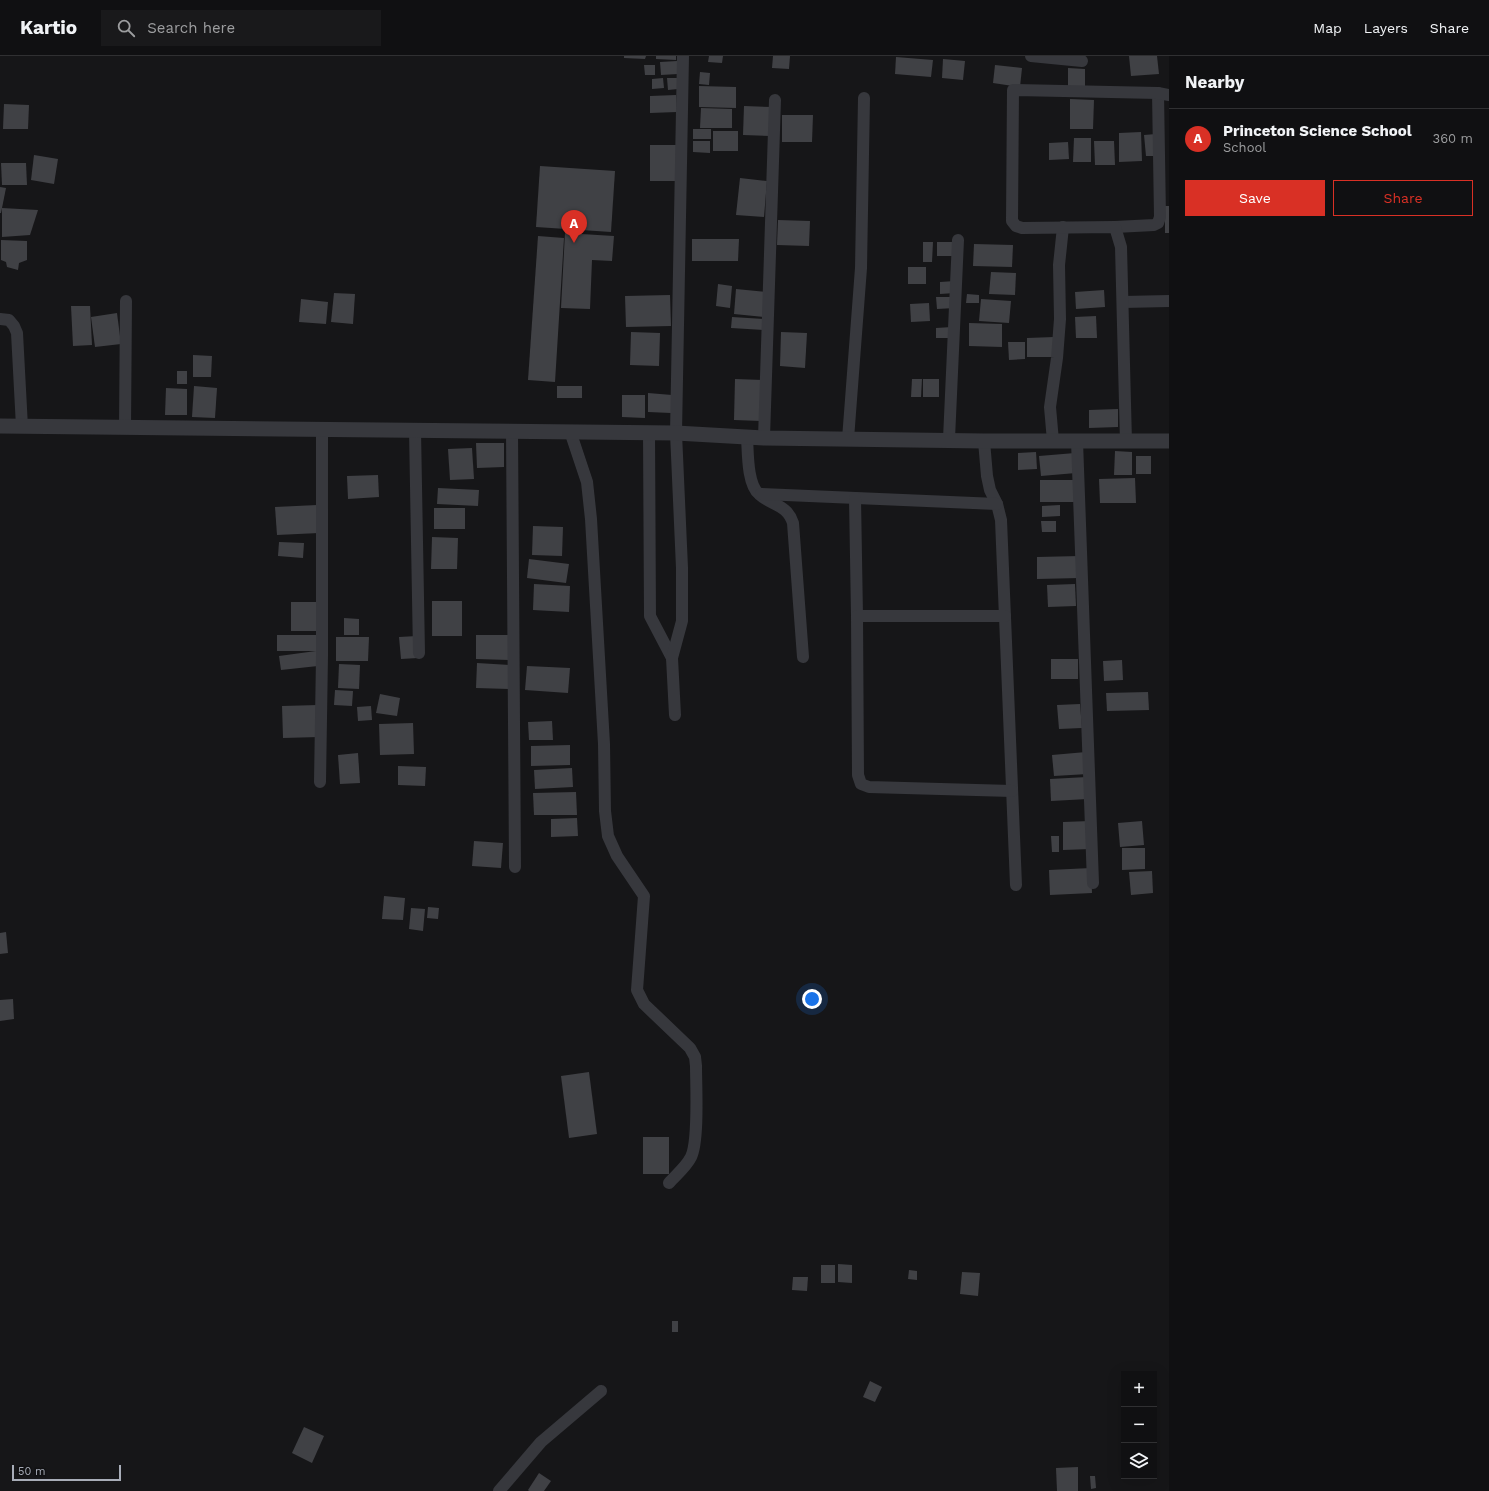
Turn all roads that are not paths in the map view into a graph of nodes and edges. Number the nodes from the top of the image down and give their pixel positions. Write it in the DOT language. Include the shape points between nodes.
graph roads {
  1 [pos="683,56"];
  2 [pos="1031,56"];
  3 [pos="1082,61"];
  4 [pos="1163,94"];
  5 [pos="864,98"];
  6 [pos="775,100"];
  7 [pos="1115,226"];
  8 [pos="1063,227"];
  9 [pos="958,240"];
  10 [pos="126,301"];
  11 [pos="1169,301"];
  12 [pos="1123,302"];
  13 [pos="0,319"];
  14 [pos="0,426"];
  15 [pos="22,427"];
  16 [pos="125,428"];
  17 [pos="322,429"];
  18 [pos="415,430"];
  19 [pos="512,431"];
  20 [pos="570,432"];
  21 [pos="649,433"];
  22 [pos="676,433"];
  23 [pos="747,437"];
  24 [pos="764,438"];
  25 [pos="848,439"];
  26 [pos="949,439"];
  27 [pos="984,441"];
  28 [pos="1053,441"];
  29 [pos="1077,441"];
  30 [pos="1169,441"];
  31 [pos="1126,442"];
  32 [pos="758,494"];
  33 [pos="855,498"];
  34 [pos="997,504"];
  35 [pos="857,616"];
  36 [pos="1005,616"];
  37 [pos="419,652"];
  38 [pos="803,657"];
  39 [pos="672,658"];
  40 [pos="674,715"];
  41 [pos="320,782"];
  42 [pos="1012,791"];
  43 [pos="515,868"];
  44 [pos="1093,883"];
  45 [pos="1016,885"];
  46 [pos="669,1183"];
  47 [pos="601,1391"];
  48 [pos="499,1491"];
  1 -- 22 [label="street"];
  2 -- 3 [label="street"];
  4 -- 7 [label="street" via="1158,223"];
  4 -- 8 [label="street" via="1013,90 1012,221 1022,228"];
  5 -- 25 [label="street" via="861,268"];
  6 -- 24 [label="street"];
  7 -- 8 [label="street"];
  7 -- 12 [label="street" via="1121,247"];
  8 -- 28 [label="street" via="1059,335 1050,407"];
  9 -- 26 [label="street"];
  10 -- 16 [label="street"];
  11 -- 12 [label="street"];
  12 -- 31 [label="street"];
  13 -- 15 [label="street" via="9,320 17,333"];
  14 -- 15 [label="street"];
  15 -- 16 [label="street"];
  16 -- 17 [label="street"];
  17 -- 18 [label="street"];
  17 -- 41 [label="street"];
  18 -- 19 [label="street"];
  18 -- 37 [label="street"];
  19 -- 20 [label="street"];
  19 -- 43 [label="street"];
  20 -- 21 [label="street"];
  20 -- 46 [label="street" via="587,482 591,519 608,836 617,856 644,896 637,990 644,1004 690,1048 696,1066 694,1151"];
  21 -- 22 [label="street"];
  21 -- 39 [label="street" via="650,616"];
  22 -- 23 [label="street"];
  22 -- 39 [label="street" via="682,621"];
  23 -- 24 [label="street"];
  23 -- 32 [label="street" via="751,482"];
  24 -- 25 [label="street"];
  25 -- 26 [label="street"];
  26 -- 27 [label="street"];
  27 -- 28 [label="street"];
  27 -- 34 [label="street" via="987,476"];
  28 -- 29 [label="street"];
  29 -- 31 [label="street"];
  29 -- 44 [label="street"];
  30 -- 31 [label="street"];
  32 -- 33 [label="street"];
  32 -- 38 [label="street" via="782,507 790,515 793,523"];
  33 -- 34 [label="street"];
  33 -- 35 [label="street"];
  34 -- 36 [label="street" via="1001,520"];
  35 -- 36 [label="street"];
  35 -- 42 [label="street" via="858,775 861,784 869,787"];
  36 -- 42 [label="street"];
  39 -- 40 [label="street"];
  42 -- 45 [label="street"];
  47 -- 48 [label="street" via="541,1442"];
}
